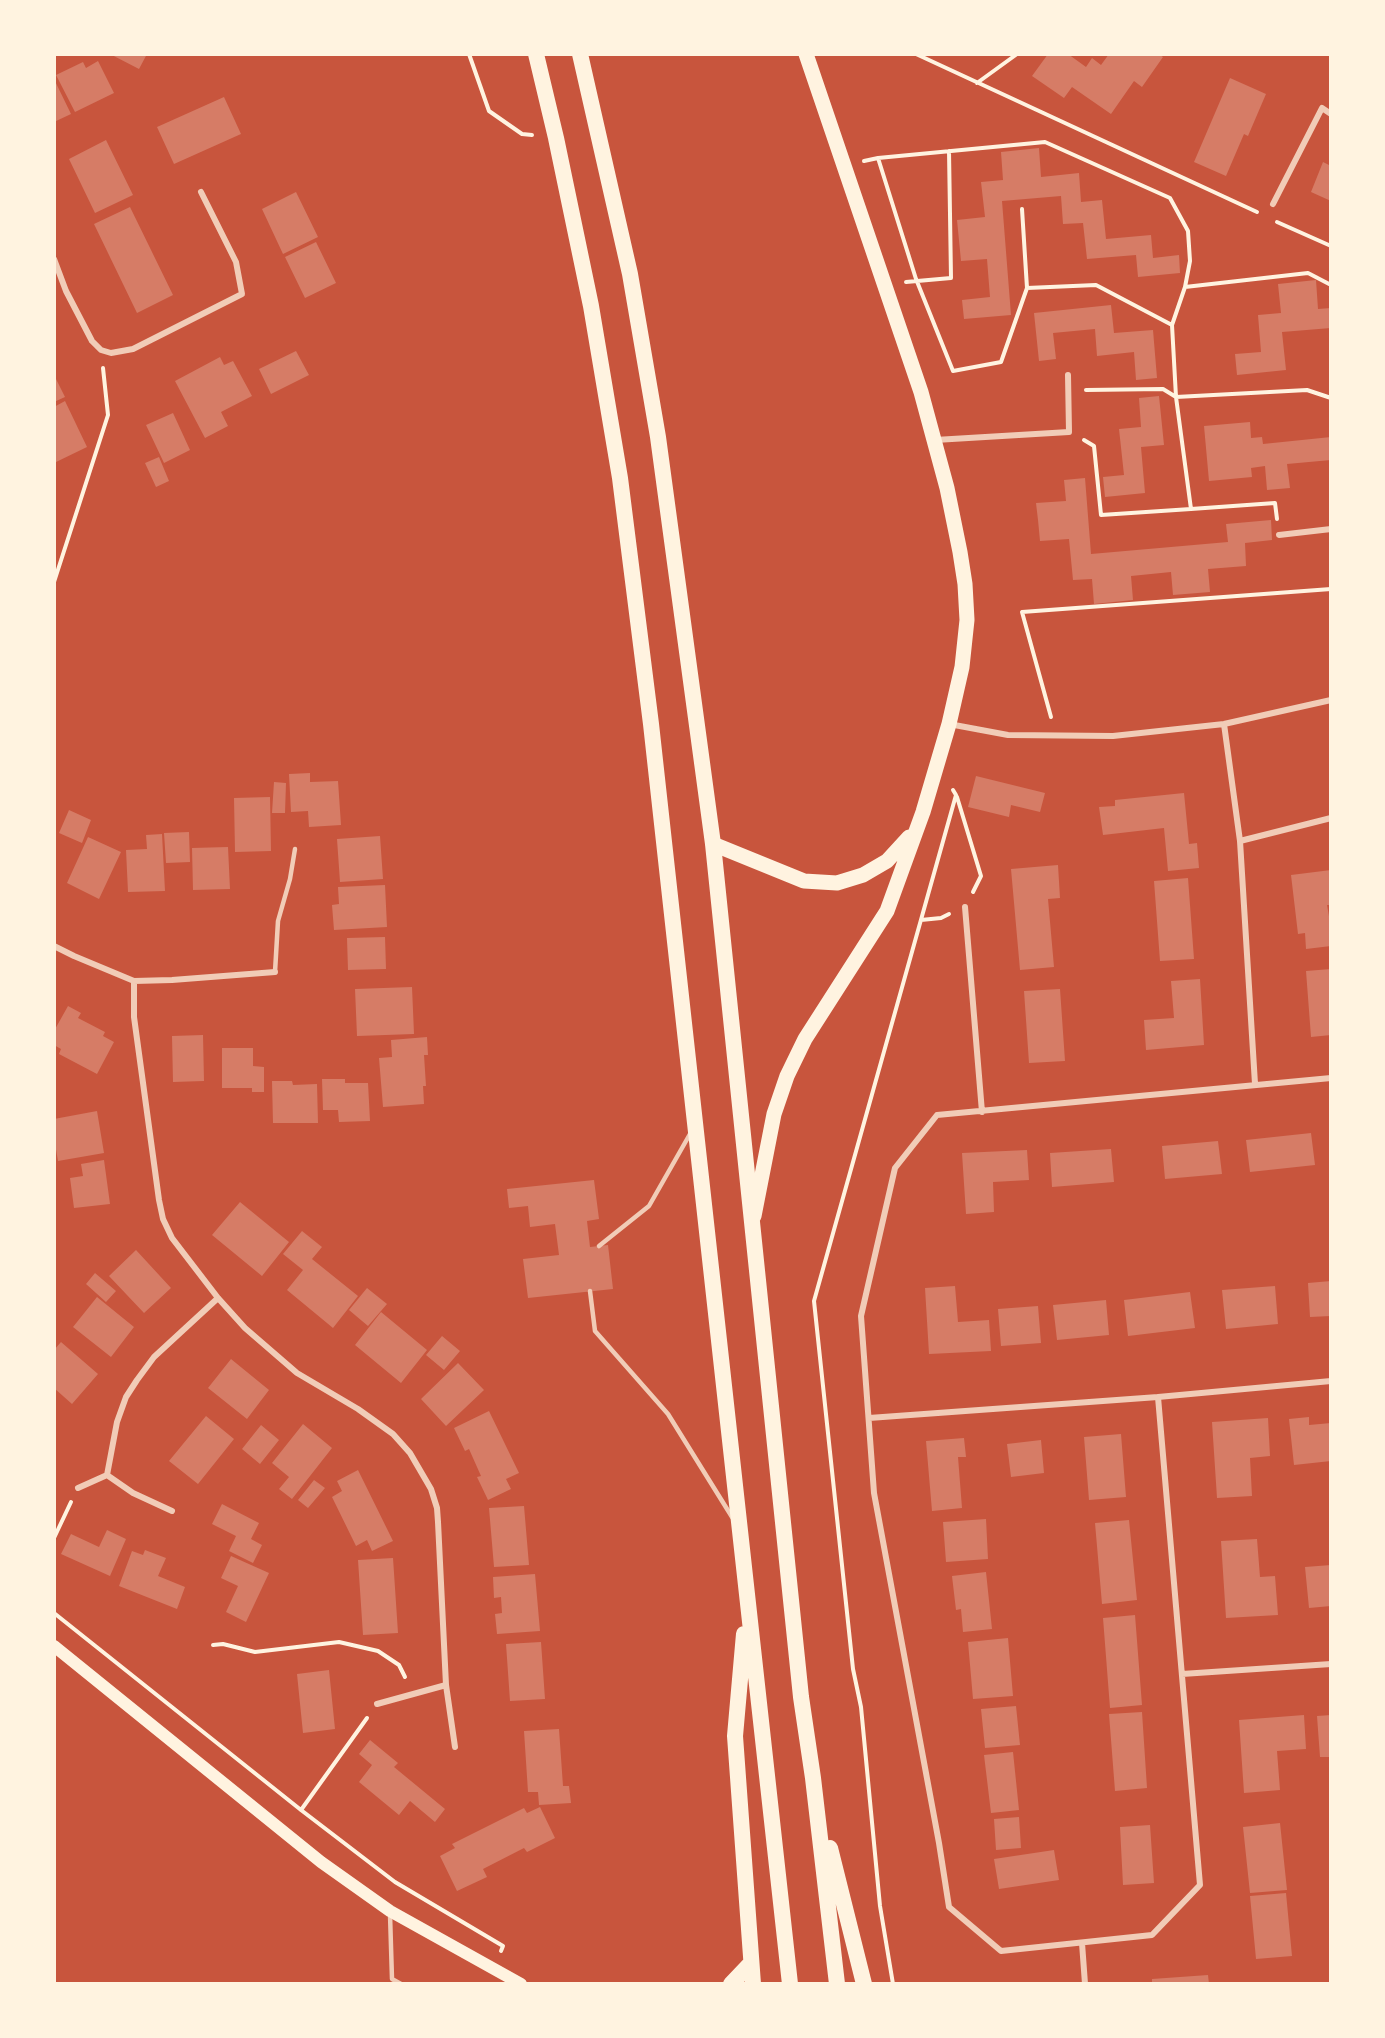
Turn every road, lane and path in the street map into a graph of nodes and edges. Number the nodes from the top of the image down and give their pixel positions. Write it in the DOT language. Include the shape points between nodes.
graph roads {
  1 [pos="470,54"];
  2 [pos="536,54"];
  3 [pos="580,54"];
  4 [pos="806,54"];
  5 [pos="916,54"];
  6 [pos="1017,54"];
  7 [pos="977,82"];
  8 [pos="1331,114"];
  9 [pos="556,138"];
  10 [pos="950,151"];
  11 [pos="201,192"];
  12 [pos="1273,204"];
  13 [pos="1022,209"];
  14 [pos="1266,216"];
  15 [pos="1276,221"];
  16 [pos="1331,246"];
  17 [pos="54,259"];
  18 [pos="916,279"];
  19 [pos="1331,285"];
  20 [pos="886,286"];
  21 [pos="1185,287"];
  22 [pos="1027,288"];
  23 [pos="1172,325"];
  24 [pos="101,350"];
  25 [pos="1068,375"];
  26 [pos="1068,390"];
  27 [pos="1176,397"];
  28 [pos="1331,398"];
  29 [pos="1069,432"];
  30 [pos="935,440"];
  31 [pos="1191,509"];
  32 [pos="1331,529"];
  33 [pos="1279,535"];
  34 [pos="54,582"];
  35 [pos="1331,589"];
  36 [pos="1331,700"];
  37 [pos="949,724"];
  38 [pos="1224,724"];
  39 [pos="1056,735"];
  40 [pos="956,795"];
  41 [pos="1331,818"];
  42 [pos="915,831"];
  43 [pos="1240,841"];
  44 [pos="713,844"];
  45 [pos="295,849"];
  46 [pos="965,907"];
  47 [pos="921,920"];
  48 [pos="54,946"];
  49 [pos="274,972"];
  50 [pos="134,981"];
  51 [pos="1331,1078"];
  52 [pos="1255,1084"];
  53 [pos="982,1112"];
  54 [pos="695,1125"];
  55 [pos="752,1224"];
  56 [pos="599,1246"];
  57 [pos="590,1291"];
  58 [pos="218,1298"];
  59 [pos="1331,1381"];
  60 [pos="1158,1397"];
  61 [pos="869,1418"];
  62 [pos="107,1475"];
  63 [pos="78,1488"];
  64 [pos="172,1510"];
  65 [pos="739,1529"];
  66 [pos="54,1538"];
  67 [pos="747,1598"];
  68 [pos="54,1612"];
  69 [pos="213,1645"];
  70 [pos="54,1646"];
  71 [pos="1331,1664"];
  72 [pos="1182,1674"];
  73 [pos="446,1685"];
  74 [pos="413,1693"];
  75 [pos="377,1704"];
  76 [pos="455,1747"];
  77 [pos="813,1778"];
  78 [pos="301,1810"];
  79 [pos="390,1911"];
  80 [pos="1082,1943"];
  81 [pos="751,1963"];
  82 [pos="492,1969"];
  83 [pos="401,1984"];
  84 [pos="521,1984"];
  85 [pos="731,1984"];
  86 [pos="753,1984"];
  87 [pos="790,1984"];
  88 [pos="837,1984"];
  89 [pos="864,1984"];
  90 [pos="1085,1984"];
  1 -- 9 [label="path" via="489,111 522,134"];
  2 -- 9 [label="highway"];
  3 -- 44 [label="highway" via="630,274 658,437"];
  4 -- 20 [label="main road"];
  5 -- 7 [label="path"];
  6 -- 7 [label="path"];
  7 -- 14 [label="path"];
  8 -- 12 [label="street" via="1323,108"];
  9 -- 54 [label="highway" via="591,306 620,478"];
  10 -- 18 [label="path" via="951,278"];
  10 -- 18 [label="path" via="878,158"];
  10 -- 21 [label="path" via="1045,142 1170,198 1188,231 1190,261"];
  11 -- 24 [label="street" via="236,262 242,294 133,349 111,353"];
  13 -- 22 [label="path"];
  15 -- 16 [label="path"];
  17 -- 24 [label="street" via="84,328"];
  18 -- 20 [label="path"];
  18 -- 22 [label="path" via="953,370 1001,362"];
  19 -- 21 [label="path" via="1308,273"];
  20 -- 30 [label="main road"];
  21 -- 23 [label="path"];
  22 -- 23 [label="path" via="1096,285"];
  23 -- 27 [label="path"];
  24 -- 34 [label="path" via="108,415"];
  25 -- 26 [label="street"];
  26 -- 27 [label="path" via="1163,389"];
  26 -- 29 [label="street"];
  27 -- 28 [label="path" via="1307,390"];
  27 -- 31 [label="path"];
  29 -- 30 [label="street"];
  29 -- 31 [label="path" via="1094,446 1101,515"];
  30 -- 37 [label="main road" via="960,552 967,620 962,667"];
  31 -- 33 [label="path" via="1275,503"];
  32 -- 33 [label="street"];
  35 -- 39 [label="path" via="1022,612"];
  36 -- 38 [label="street"];
  37 -- 39 [label="street" via="1008,735"];
  37 -- 42 [label="main road"];
  38 -- 39 [label="street" via="1113,736"];
  38 -- 43 [label="street"];
  40 -- 46 [label="path" via="981,876"];
  41 -- 43 [label="street"];
  42 -- 44 [label="main road" via="887,861 863,875 837,883 804,881"];
  42 -- 55 [label="main road" via="887,910 805,1039 787,1076 774,1114"];
  43 -- 52 [label="street"];
  44 -- 55 [label="highway"];
  45 -- 49 [label="lane" via="278,921"];
  46 -- 47 [label="path" via="941,918"];
  46 -- 53 [label="street"];
  48 -- 50 [label="street"];
  49 -- 50 [label="street"];
  50 -- 58 [label="street" via="135,1017 163,1219 172,1238"];
  51 -- 52 [label="street"];
  52 -- 53 [label="street"];
  53 -- 61 [label="street" via="937,1115 895,1168 861,1316"];
  54 -- 56 [label="lane" via="649,1206"];
  54 -- 65 [label="highway"];
  55 -- 77 [label="highway" via="801,1697"];
  57 -- 65 [label="lane" via="595,1331 668,1414"];
  58 -- 62 [label="street" via="154,1357 132,1388 117,1422"];
  58 -- 73 [label="street" via="297,1373 358,1408 393,1434 423,1472 437,1508"];
  59 -- 60 [label="street"];
  60 -- 61 [label="street"];
  60 -- 72 [label="street"];
  61 -- 80 [label="street" via="874,1494 949,1907 1001,1951"];
  62 -- 63 [label="street"];
  62 -- 64 [label="street" via="134,1493"];
  63 -- 66 [label="path"];
  65 -- 67 [label="highway"];
  67 -- 81 [label="highway" via="735,1736"];
  67 -- 87 [label="highway"];
  68 -- 78 [label="path"];
  69 -- 74 [label="path" via="255,1652 339,1642 378,1651 399,1665"];
  70 -- 79 [label="main road" via="312,1855"];
  71 -- 72 [label="street"];
  72 -- 80 [label="street" via="1200,1885 1152,1935"];
  73 -- 74 [label="street"];
  73 -- 76 [label="street"];
  74 -- 75 [label="street"];
  75 -- 78 [label="path"];
  77 -- 88 [label="highway"];
  77 -- 89 [label="highway"];
  78 -- 82 [label="path" via="395,1882 503,1946"];
  79 -- 82 [label="main road"];
  79 -- 83 [label="lane" via="392,1979"];
  80 -- 90 [label="street"];
  81 -- 85 [label="highway"];
  81 -- 86 [label="highway"];
  82 -- 84 [label="main road"];
}
